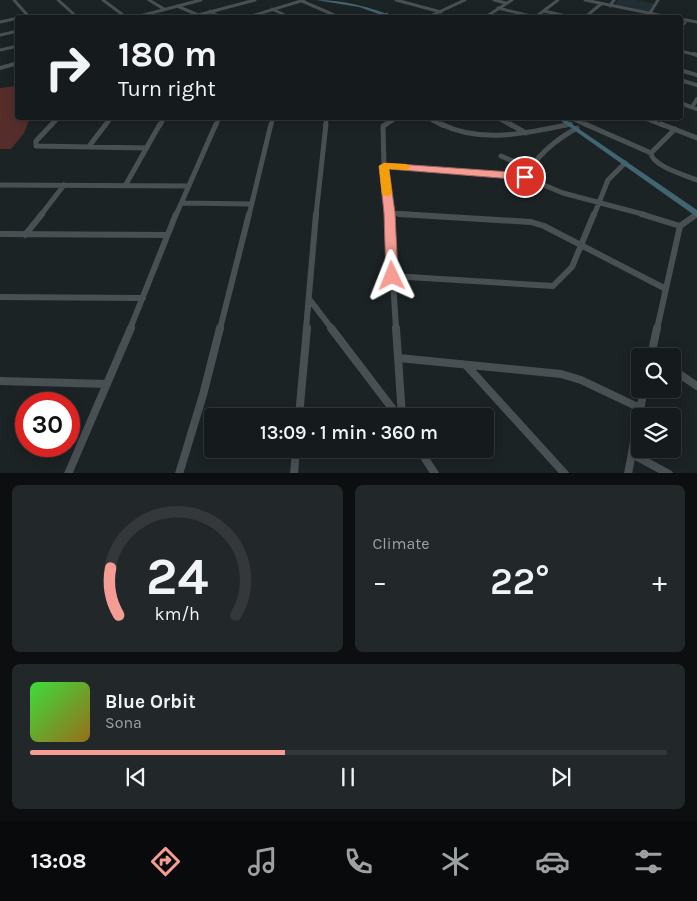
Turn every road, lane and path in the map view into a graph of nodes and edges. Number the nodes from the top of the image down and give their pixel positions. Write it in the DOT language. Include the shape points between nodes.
graph roads {
  1 [pos="14,0"];
  2 [pos="58,0"];
  3 [pos="102,0"];
  4 [pos="150,0"];
  5 [pos="201,0"];
  6 [pos="255,0"];
  7 [pos="303,0"];
  8 [pos="318,0"];
  9 [pos="396,0"];
  10 [pos="417,0"];
  11 [pos="465,0"];
  12 [pos="494,0"];
  13 [pos="512,0"];
  14 [pos="558,0"];
  15 [pos="585,0"];
  16 [pos="614,0"];
  17 [pos="658,0"];
  18 [pos="410,2"];
  19 [pos="506,3"];
  20 [pos="602,4"];
  21 [pos="177,6"];
  22 [pos="610,6"];
  23 [pos="498,8"];
  24 [pos="164,9"];
  25 [pos="272,9"];
  26 [pos="210,11"];
  27 [pos="544,11"];
  28 [pos="642,12"];
  29 [pos="440,13"];
  30 [pos="650,13"];
  31 [pos="387,14"];
  32 [pos="27,15"];
  33 [pos="75,15"];
  34 [pos="123,15"];
  35 [pos="143,15"];
  36 [pos="198,15"];
  37 [pos="216,15"];
  38 [pos="252,15"];
  39 [pos="285,15"];
  40 [pos="335,15"];
  41 [pos="434,15"];
  42 [pos="442,15"];
  43 [pos="488,15"];
  44 [pos="526,15"];
  45 [pos="537,15"];
  46 [pos="562,15"];
  47 [pos="588,15"];
  48 [pos="640,15"];
  49 [pos="659,15"];
  50 [pos="697,17"];
  51 [pos="15,19"];
  52 [pos="683,19"];
  53 [pos="687,20"];
  54 [pos="0,22"];
  55 [pos="696,22"];
  56 [pos="683,25"];
  57 [pos="15,32"];
  58 [pos="0,35"];
  59 [pos="15,47"];
  60 [pos="0,50"];
  61 [pos="683,52"];
  62 [pos="697,55"];
  63 [pos="15,64"];
  64 [pos="0,68"];
  65 [pos="683,71"];
  66 [pos="697,75"];
  67 [pos="683,81"];
  68 [pos="697,85"];
  69 [pos="697,99"];
  70 [pos="683,104"];
  71 [pos="692,107"];
  72 [pos="697,109"];
  73 [pos="56,120"];
  74 [pos="109,120"];
  75 [pos="163,120"];
  76 [pos="218,120"];
  77 [pos="272,120"];
  78 [pos="327,120"];
  79 [pos="393,120"];
  80 [pos="433,120"];
  81 [pos="502,120"];
  82 [pos="649,120"];
  83 [pos="573,123"];
  84 [pos="675,130"];
  85 [pos="526,132"];
  86 [pos="697,138"];
  87 [pos="90,145"];
  88 [pos="147,148"];
  89 [pos="651,153"];
  90 [pos="501,156"];
  91 [pos="624,163"];
  92 [pos="384,166"];
  93 [pos="529,168"];
  94 [pos="525,177"];
  95 [pos="697,180"];
  96 [pos="0,185"];
  97 [pos="64,185"];
  98 [pos="126,186"];
  99 [pos="189,186"];
  100 [pos="599,202"];
  101 [pos="182,203"];
  102 [pos="250,204"];
  103 [pos="390,213"];
  104 [pos="697,214"];
  105 [pos="680,226"];
  106 [pos="0,234"];
  107 [pos="25,235"];
  108 [pos="167,236"];
  109 [pos="580,246"];
  110 [pos="392,276"];
  111 [pos="664,288"];
  112 [pos="0,297"];
  113 [pos="143,298"];
  114 [pos="310,300"];
  115 [pos="654,348"];
  116 [pos="400,358"];
  117 [pos="466,365"];
  118 [pos="681,375"];
  119 [pos="0,381"];
  120 [pos="107,384"];
  121 [pos="697,386"];
  122 [pos="642,398"];
  123 [pos="300,408"];
  124 [pos="394,408"];
  125 [pos="400,408"];
  126 [pos="640,408"];
  127 [pos="295,458"];
  128 [pos="425,458"];
  129 [pos="631,458"];
  130 [pos="639,458"];
  131 [pos="68,473"];
  132 [pos="179,473"];
  133 [pos="294,473"];
  134 [pos="434,473"];
  135 [pos="564,473"];
  136 [pos="628,473"];
  137 [pos="667,473"];
  1 -- 32 [label="street"];
  2 -- 33 [label="street"];
  3 -- 34 [label="street"];
  4 -- 24 [label="street"];
  5 -- 21 [label="street"];
  6 -- 26 [label="street"];
  7 -- 25 [label="street"];
  7 -- 40 [label="street"];
  8 -- 31 [label="street"];
  9 -- 18 [label="street"];
  10 -- 18 [label="street"];
  11 -- 29 [label="street"];
  12 -- 19 [label="street"];
  13 -- 19 [label="street"];
  14 -- 27 [label="street"];
  15 -- 20 [label="street"];
  16 -- 22 [label="street"];
  17 -- 30 [label="street"];
  18 -- 29 [label="street"];
  19 -- 23 [label="street"];
  20 -- 22 [label="street"];
  20 -- 47 [label="street"];
  21 -- 24 [label="street"];
  21 -- 36 [label="street"];
  22 -- 28 [label="street"];
  23 -- 43 [label="street"];
  23 -- 44 [label="street"];
  24 -- 35 [label="street"];
  25 -- 38 [label="street"];
  25 -- 39 [label="street"];
  26 -- 36 [label="street"];
  26 -- 37 [label="street"];
  27 -- 45 [label="street"];
  27 -- 46 [label="street"];
  28 -- 30 [label="street"];
  28 -- 48 [label="street"];
  29 -- 41 [label="street"];
  29 -- 42 [label="street"];
  30 -- 49 [label="street"];
  50 -- 55 [label="street"];
  51 -- 54 [label="street"];
  52 -- 53 [label="street"];
  53 -- 55 [label="street"];
  53 -- 56 [label="street"];
  57 -- 58 [label="street"];
  59 -- 60 [label="street"];
  61 -- 62 [label="street"];
  63 -- 64 [label="street"];
  65 -- 66 [label="street"];
  67 -- 68 [label="street"];
  69 -- 71 [label="street"];
  70 -- 71 [label="street"];
  71 -- 72 [label="street"];
  73 -- 87 [label="street" via="36,146"];
  74 -- 87 [label="street"];
  75 -- 88 [label="street"];
  76 -- 99 [label="street"];
  77 -- 102 [label="street"];
  78 -- 114 [label="street"];
  79 -- 92 [label="street" via="383,126"];
  80 -- 85 [label="street" via="466,134"];
  81 -- 85 [label="street"];
  82 -- 84 [label="street"];
  83 -- 85 [label="street"];
  83 -- 89 [label="street"];
  83 -- 91 [label="street"];
  83 -- 93 [label="street"];
  84 -- 86 [label="street"];
  84 -- 89 [label="street"];
  87 -- 88 [label="street"];
  88 -- 98 [label="street"];
  89 -- 95 [label="street" via="656,163"];
  90 -- 93 [label="street"];
  91 -- 100 [label="street" via="609,178"];
  91 -- 104 [label="street"];
  92 -- 94 [label="street"];
  92 -- 103 [label="street"];
  93 -- 94 [label="street"];
  94 -- 100 [label="street" via="563,193"];
  96 -- 97 [label="street"];
  97 -- 98 [label="street"];
  97 -- 107 [label="street"];
  98 -- 99 [label="street"];
  99 -- 101 [label="street"];
  100 -- 105 [label="street"];
  100 -- 109 [label="street"];
  101 -- 102 [label="street"];
  101 -- 108 [label="street"];
  102 -- 132 [label="street"];
  103 -- 109 [label="street" via="530,222"];
  103 -- 110 [label="street"];
  104 -- 105 [label="street"];
  105 -- 111 [label="street"];
  106 -- 107 [label="street"];
  107 -- 108 [label="street"];
  108 -- 113 [label="street"];
  109 -- 110 [label="street" via="571,268 553,286"];
  109 -- 111 [label="street"];
  110 -- 116 [label="street"];
  111 -- 115 [label="street"];
  112 -- 113 [label="street"];
  113 -- 120 [label="street"];
  114 -- 123 [label="street"];
  114 -- 124 [label="street"];
  116 -- 117 [label="street"];
  116 -- 125 [label="street"];
  117 -- 126 [label="street" via="561,374"];
  117 -- 135 [label="street"];
  118 -- 121 [label="street"];
  119 -- 120 [label="street"];
  120 -- 131 [label="street"];
  122 -- 126 [label="street"];
  127 -- 133 [label="street"];
  128 -- 134 [label="street"];
  129 -- 136 [label="street"];
  130 -- 137 [label="street"];
}
